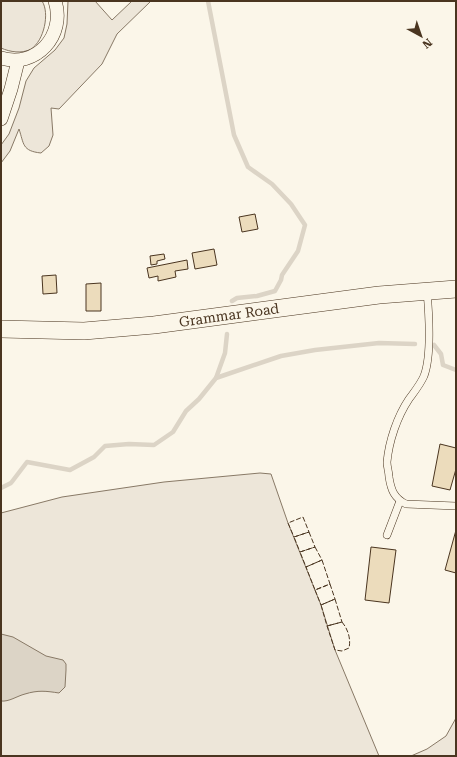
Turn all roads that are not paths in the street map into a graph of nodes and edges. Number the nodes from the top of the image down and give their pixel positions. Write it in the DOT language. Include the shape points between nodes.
graph roads {
  1 [pos="56,1"];
  2 [pos="1,58"];
  3 [pos="18,61"];
  4 [pos="1,119"];
  5 [pos="456,289"];
  6 [pos="427,291"];
  7 [pos="1,329"];
  8 [pos="400,501"];
  9 [pos="456,506"];
  10 [pos="387,535"];
  1 -- 3 [label="street" via="58,22 52,38 34,55"];
  2 -- 3 [label="street"];
  3 -- 4 [label="street"];
  5 -- 6 [label="street, Grammar Road"];
  6 -- 7 [label="street, Grammar Road" via="92,331"];
  6 -- 8 [label="lane" via="429,323 424,376 397,424 387,463 394,496"];
  8 -- 9 [label="lane" via="406,504"];
  8 -- 10 [label="lane"];
}
